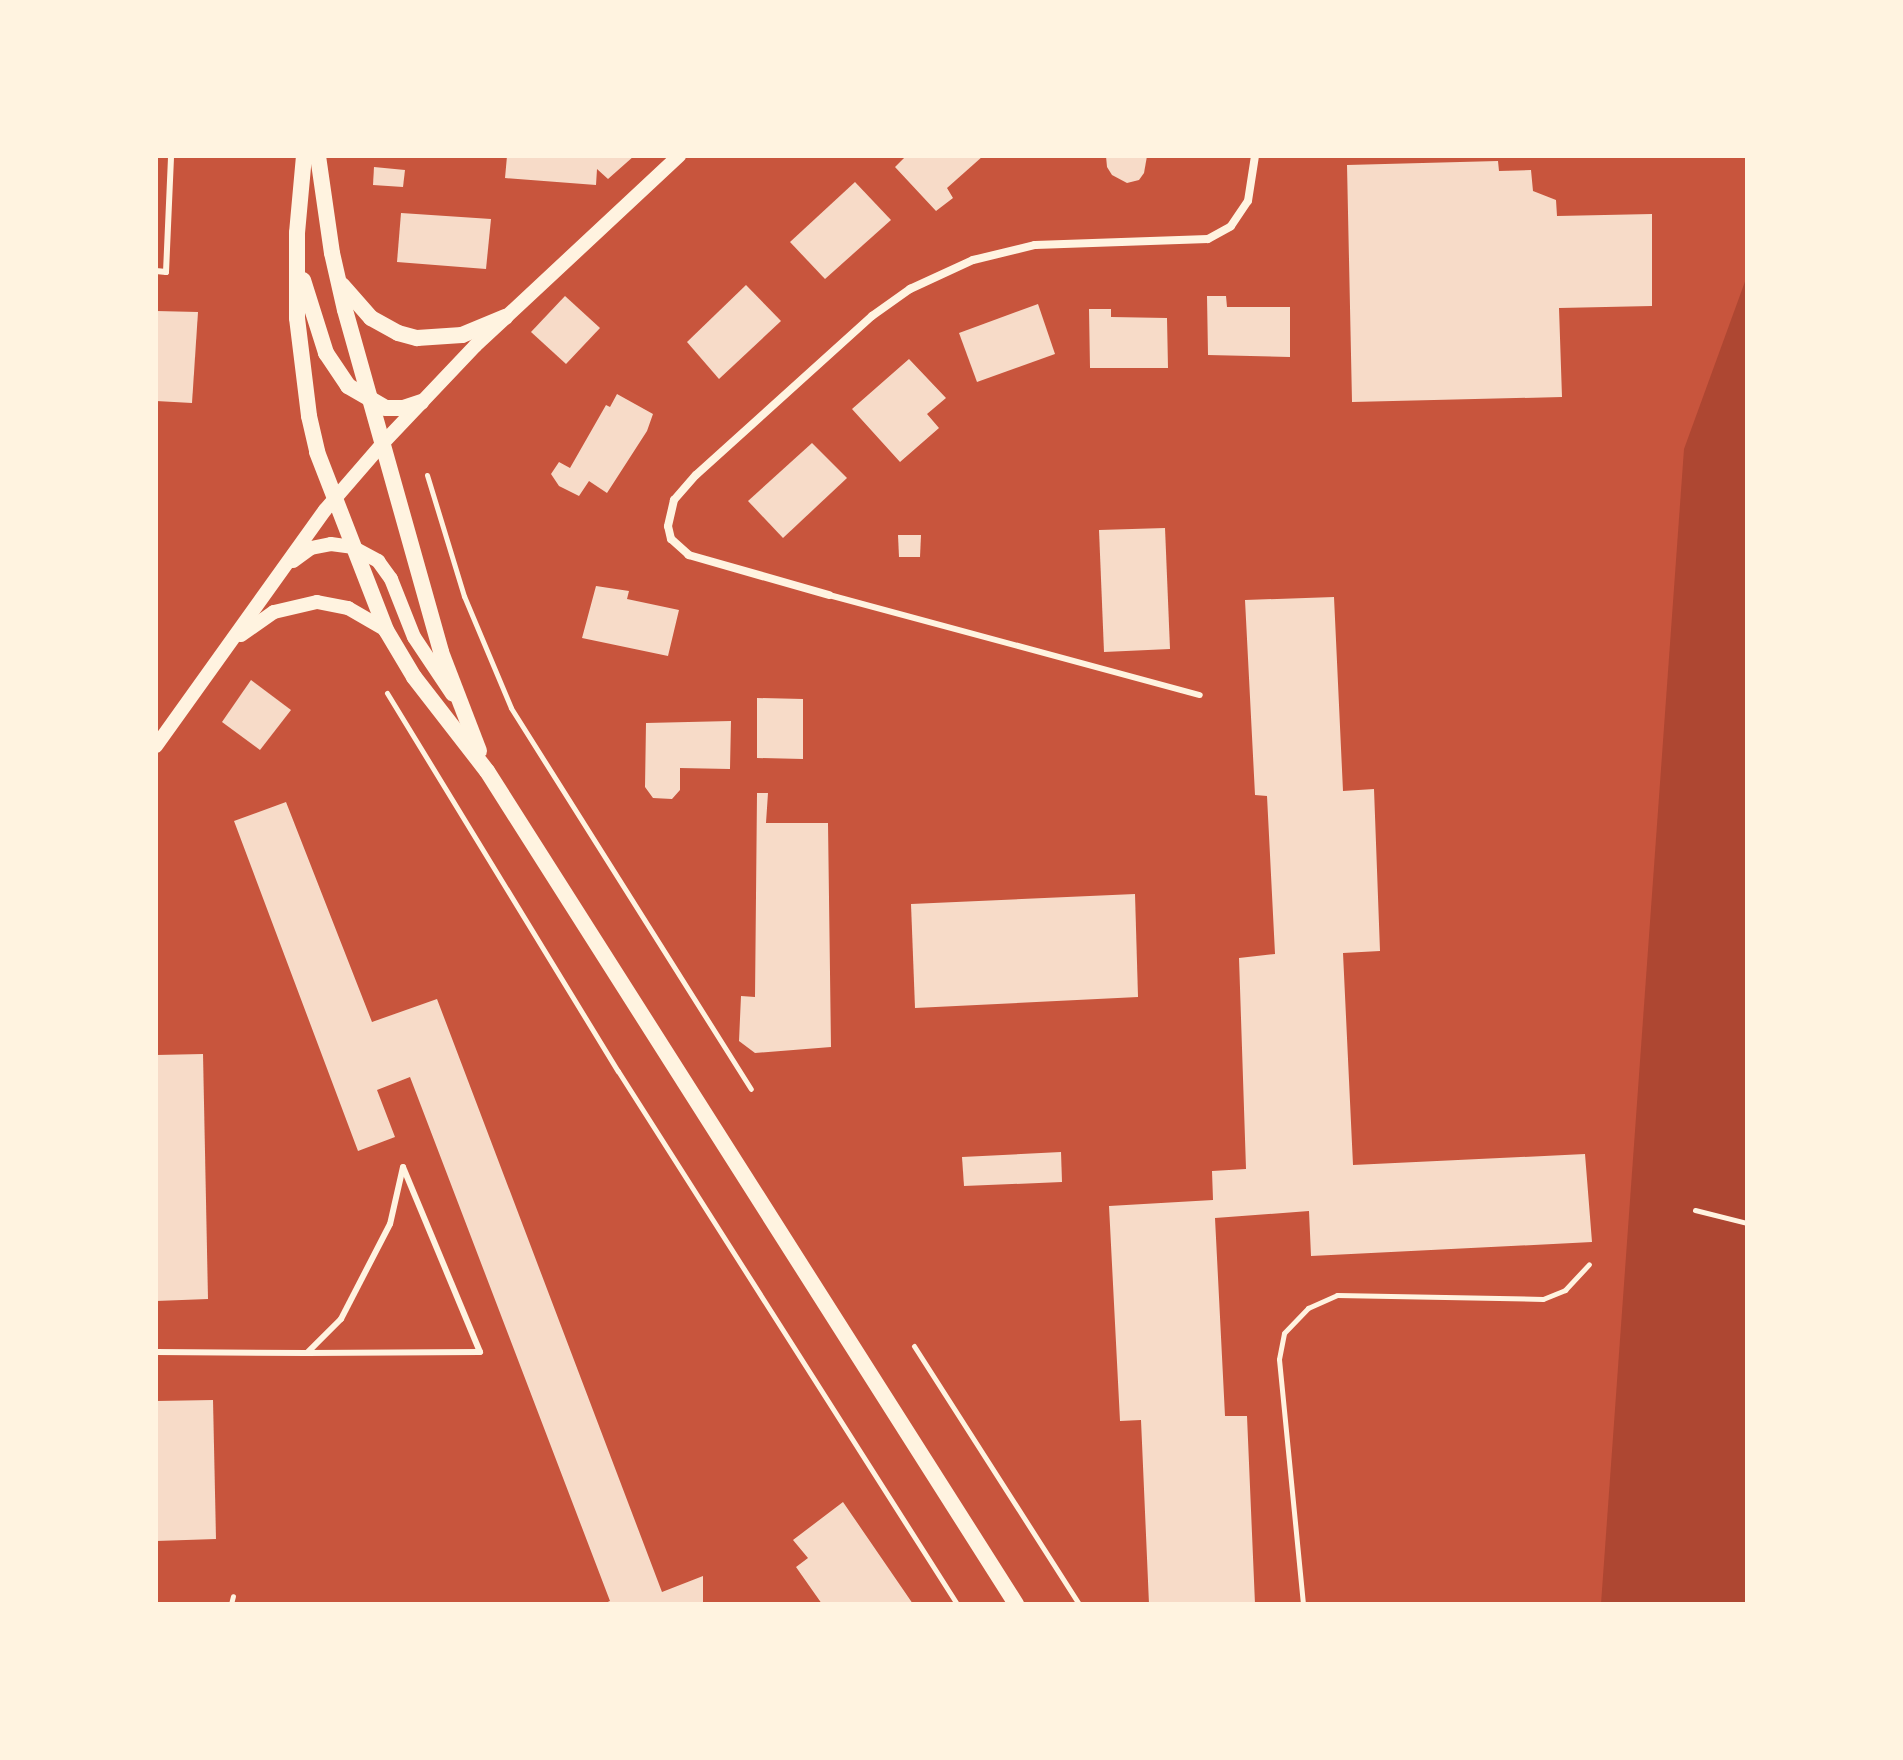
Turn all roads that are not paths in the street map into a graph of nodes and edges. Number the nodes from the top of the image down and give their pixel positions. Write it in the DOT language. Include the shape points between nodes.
graph roads {
  1 [pos="171,156"];
  2 [pos="304,156"];
  3 [pos="318,156"];
  4 [pos="679,156"];
  5 [pos="1255,156"];
  6 [pos="297,259"];
  7 [pos="156,271"];
  8 [pos="337,276"];
  9 [pos="505,317"];
  10 [pos="372,402"];
  11 [pos="421,402"];
  12 [pos="383,443"];
  13 [pos="335,498"];
  14 [pos="352,547"];
  15 [pos="278,575"];
  16 [pos="829,595"];
  17 [pos="386,630"];
  18 [pos="228,645"];
  19 [pos="1200,695"];
  20 [pos="460,705"];
  21 [pos="156,746"];
  22 [pos="487,771"];
  23 [pos="156,1352"];
  24 [pos="307,1353"];
  25 [pos="1016,1604"];
  1 -- 7 [label="lane" via="166,272"];
  2 -- 6 [label="main road"];
  3 -- 8 [label="main road"];
  4 -- 9 [label="street"];
  5 -- 16 [label="street" via="1248,201 1231,226 1208,239 1035,245 973,260 910,289 872,316 674,500 671,539 689,555"];
  6 -- 10 [label="main road" via="326,353 348,386"];
  6 -- 13 [label="main road" via="300,358 313,434"];
  8 -- 9 [label="main road" via="371,318 406,336 448,338"];
  8 -- 10 [label="main road"];
  9 -- 11 [label="street"];
  10 -- 11 [label="main road" via="393,408"];
  10 -- 12 [label="main road"];
  11 -- 12 [label="street"];
  12 -- 13 [label="street"];
  12 -- 20 [label="main road"];
  13 -- 14 [label="main road"];
  13 -- 15 [label="street"];
  14 -- 15 [label="street" via="318,545"];
  14 -- 17 [label="main road"];
  14 -- 20 [label="street" via="388,572 414,637"];
  15 -- 18 [label="street"];
  16 -- 19 [label="lane"];
  17 -- 18 [label="street" via="348,608 317,602 274,612"];
  17 -- 22 [label="main road" via="414,677"];
  18 -- 21 [label="street"];
  20 -- 22 [label="main road"];
  22 -- 25 [label="main road"];
  23 -- 24 [label="lane"];
  24 -- 24 [label="lane" via="480,1352 403,1167 390,1224 341,1319"];
}
